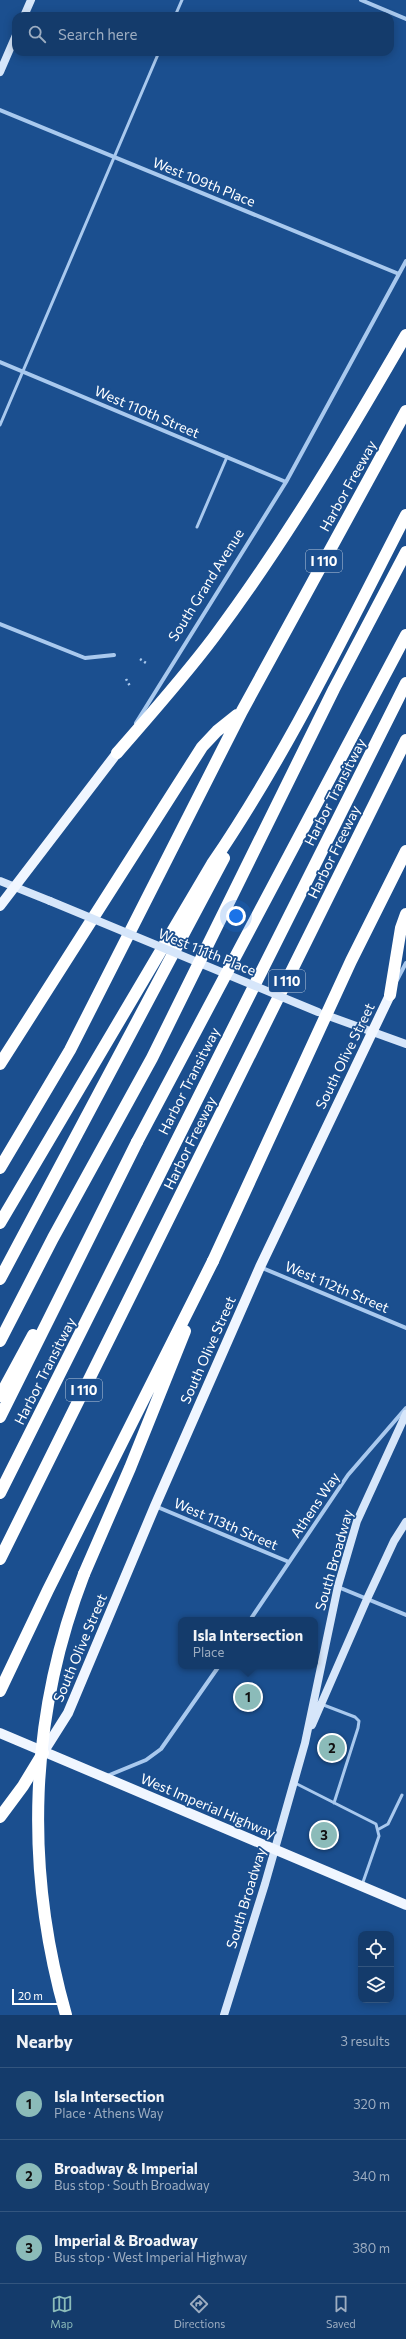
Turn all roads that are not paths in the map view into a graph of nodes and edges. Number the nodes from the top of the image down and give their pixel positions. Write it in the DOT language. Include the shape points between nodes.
graph roads {
  1 [pos="31,0"];
  2 [pos="182,0"];
  3 [pos="360,0"];
  4 [pos="26,12"];
  5 [pos="177,12"];
  6 [pos="389,12"];
  7 [pos="394,14"];
  8 [pos="406,19"];
  9 [pos="12,44"];
  10 [pos="157,56"];
  11 [pos="0,72"];
  12 [pos="0,110"];
  13 [pos="114,157"];
  14 [pos="406,261"];
  15 [pos="399,274"];
  16 [pos="406,335"];
  17 [pos="0,362"];
  18 [pos="23,372"];
  19 [pos="406,411"];
  20 [pos="0,425"];
  21 [pos="227,457"];
  22 [pos="286,482"];
  23 [pos="406,515"];
  24 [pos="197,527"];
  25 [pos="406,552"];
  26 [pos="0,624"];
  27 [pos="406,636"];
  28 [pos="114,655"];
  29 [pos="406,683"];
  30 [pos="242,711"];
  31 [pos="406,740"];
  32 [pos="117,753"];
  33 [pos="245,816"];
  34 [pos="406,850"];
  35 [pos="0,881"];
  36 [pos="15,887"];
  37 [pos="0,906"];
  38 [pos="406,914"];
  39 [pos="406,963"];
  40 [pos="390,995"];
  41 [pos="372,1030"];
  42 [pos="406,1044"];
  43 [pos="0,1064"];
  44 [pos="137,1142"];
  45 [pos="0,1168"];
  46 [pos="0,1223"];
  47 [pos="213,1261"];
  48 [pos="260,1267"];
  49 [pos="0,1279"];
  50 [pos="406,1328"];
  51 [pos="0,1341"];
  52 [pos="0,1396"];
  53 [pos="406,1408"];
  54 [pos="406,1414"];
  55 [pos="0,1417"];
  56 [pos="0,1493"];
  57 [pos="155,1506"];
  58 [pos="406,1522"];
  59 [pos="0,1559"];
  60 [pos="289,1562"];
  61 [pos="338,1586"];
  62 [pos="367,1599"];
  63 [pos="406,1615"];
  64 [pos="252,1617"];
  65 [pos="217,1669"];
  66 [pos="0,1692"];
  67 [pos="318,1703"];
  68 [pos="0,1733"];
  69 [pos="44,1751"];
  70 [pos="105,1777"];
  71 [pos="294,1782"];
  72 [pos="402,1795"];
  73 [pos="334,1803"];
  74 [pos="0,1817"];
  75 [pos="378,1829"];
  76 [pos="275,1850"];
  77 [pos="361,1886"];
  78 [pos="406,1905"];
  79 [pos="66,2015"];
  80 [pos="224,2015"];
  1 -- 4 [label="main road"];
  2 -- 5 [label="lane"];
  3 -- 6 [label="street"];
  7 -- 8 [label="street"];
  9 -- 11 [label="main road"];
  10 -- 13 [label="lane"];
  12 -- 13 [label="street, West 109th Place"];
  13 -- 15 [label="street, West 109th Place"];
  13 -- 18 [label="lane"];
  14 -- 15 [label="street, South Grand Avenue"];
  15 -- 22 [label="street, South Grand Avenue"];
  16 -- 32 [label="highway" via="255,578 214,637"];
  17 -- 18 [label="street, West 110th Street"];
  18 -- 20 [label="lane"];
  18 -- 21 [label="street, West 110th Street"];
  19 -- 30 [label="highway, Harbor Freeway / I 110"];
  21 -- 22 [label="street, West 110th Street"];
  21 -- 24 [label="lane"];
  22 -- 32 [label="street, South Grand Avenue"];
  23 -- 33 [label="highway" via="295,727"];
  25 -- 51 [label="highway, bridge" via="306,746 152,1058 53,1238"];
  26 -- 28 [label="street" via="85,658"];
  27 -- 44 [label="highway, bridge"];
  29 -- 56 [label="highway, Harbor Transitway"];
  30 -- 43 [label="highway" via="202,747"];
  30 -- 45 [label="highway, Harbor Freeway / I 110" via="70,1050"];
  31 -- 59 [label="highway, Harbor Freeway / I 110"];
  32 -- 36 [label="main road, South Grand Avenue"];
  33 -- 46 [label="highway" via="212,864"];
  33 -- 49 [label="highway"];
  34 -- 47 [label="highway, bridge" via="351,961"];
  35 -- 36 [label="main road, West 111th Place"];
  36 -- 37 [label="main road, South Grand Avenue"];
  36 -- 41 [label="main road, West 111th Place, bridge" via="318,1012"];
  38 -- 40 [label="highway" via="401,928"];
  39 -- 40 [label="street, South Olive Street"];
  40 -- 41 [label="main road, South Olive Street"];
  41 -- 42 [label="main road, West 111th Place"];
  41 -- 48 [label="main road, South Olive Street"];
  44 -- 52 [label="highway"];
  44 -- 55 [label="highway"];
  47 -- 66 [label="highway" via="48,1590"];
  47 -- 79 [label="highway, bridge" via="149,1424 84,1574 66,1626 51,1685 39,1770 37,1843 45,1922 53,1968"];
  48 -- 50 [label="street, West 112th Street"];
  48 -- 57 [label="main road, South Olive Street"];
  53 -- 60 [label="street, Athens Way" via="348,1475"];
  54 -- 61 [label="main road, South Broadway" via="357,1520"];
  57 -- 60 [label="street, West 113th Street"];
  57 -- 69 [label="main road, South Olive Street" via="68,1713"];
  58 -- 62 [label="main road, South Broadway" via="394,1541"];
  60 -- 64 [label="street, Athens Way"];
  61 -- 62 [label="street"];
  61 -- 67 [label="main road, South Broadway"];
  62 -- 63 [label="street"];
  62 -- 67 [label="main road, South Broadway"];
  65 -- 70 [label="street" via="161,1749 146,1760"];
  67 -- 71 [label="main road, South Broadway"];
  67 -- 73 [label="lane" via="355,1717 359,1721"];
  68 -- 69 [label="main road, West Imperial Highway"];
  69 -- 70 [label="main road, West Imperial Highway"];
  69 -- 74 [label="highway"];
  70 -- 76 [label="main road, West Imperial Highway"];
  71 -- 73 [label="lane"];
  71 -- 76 [label="main road, South Broadway"];
  72 -- 75 [label="lane" via="388,1824"];
  73 -- 75 [label="lane" via="376,1824"];
  75 -- 77 [label="lane" via="379,1836"];
  76 -- 77 [label="main road, West Imperial Highway"];
  76 -- 80 [label="main road, South Broadway"];
  77 -- 78 [label="main road, West Imperial Highway"];
}
